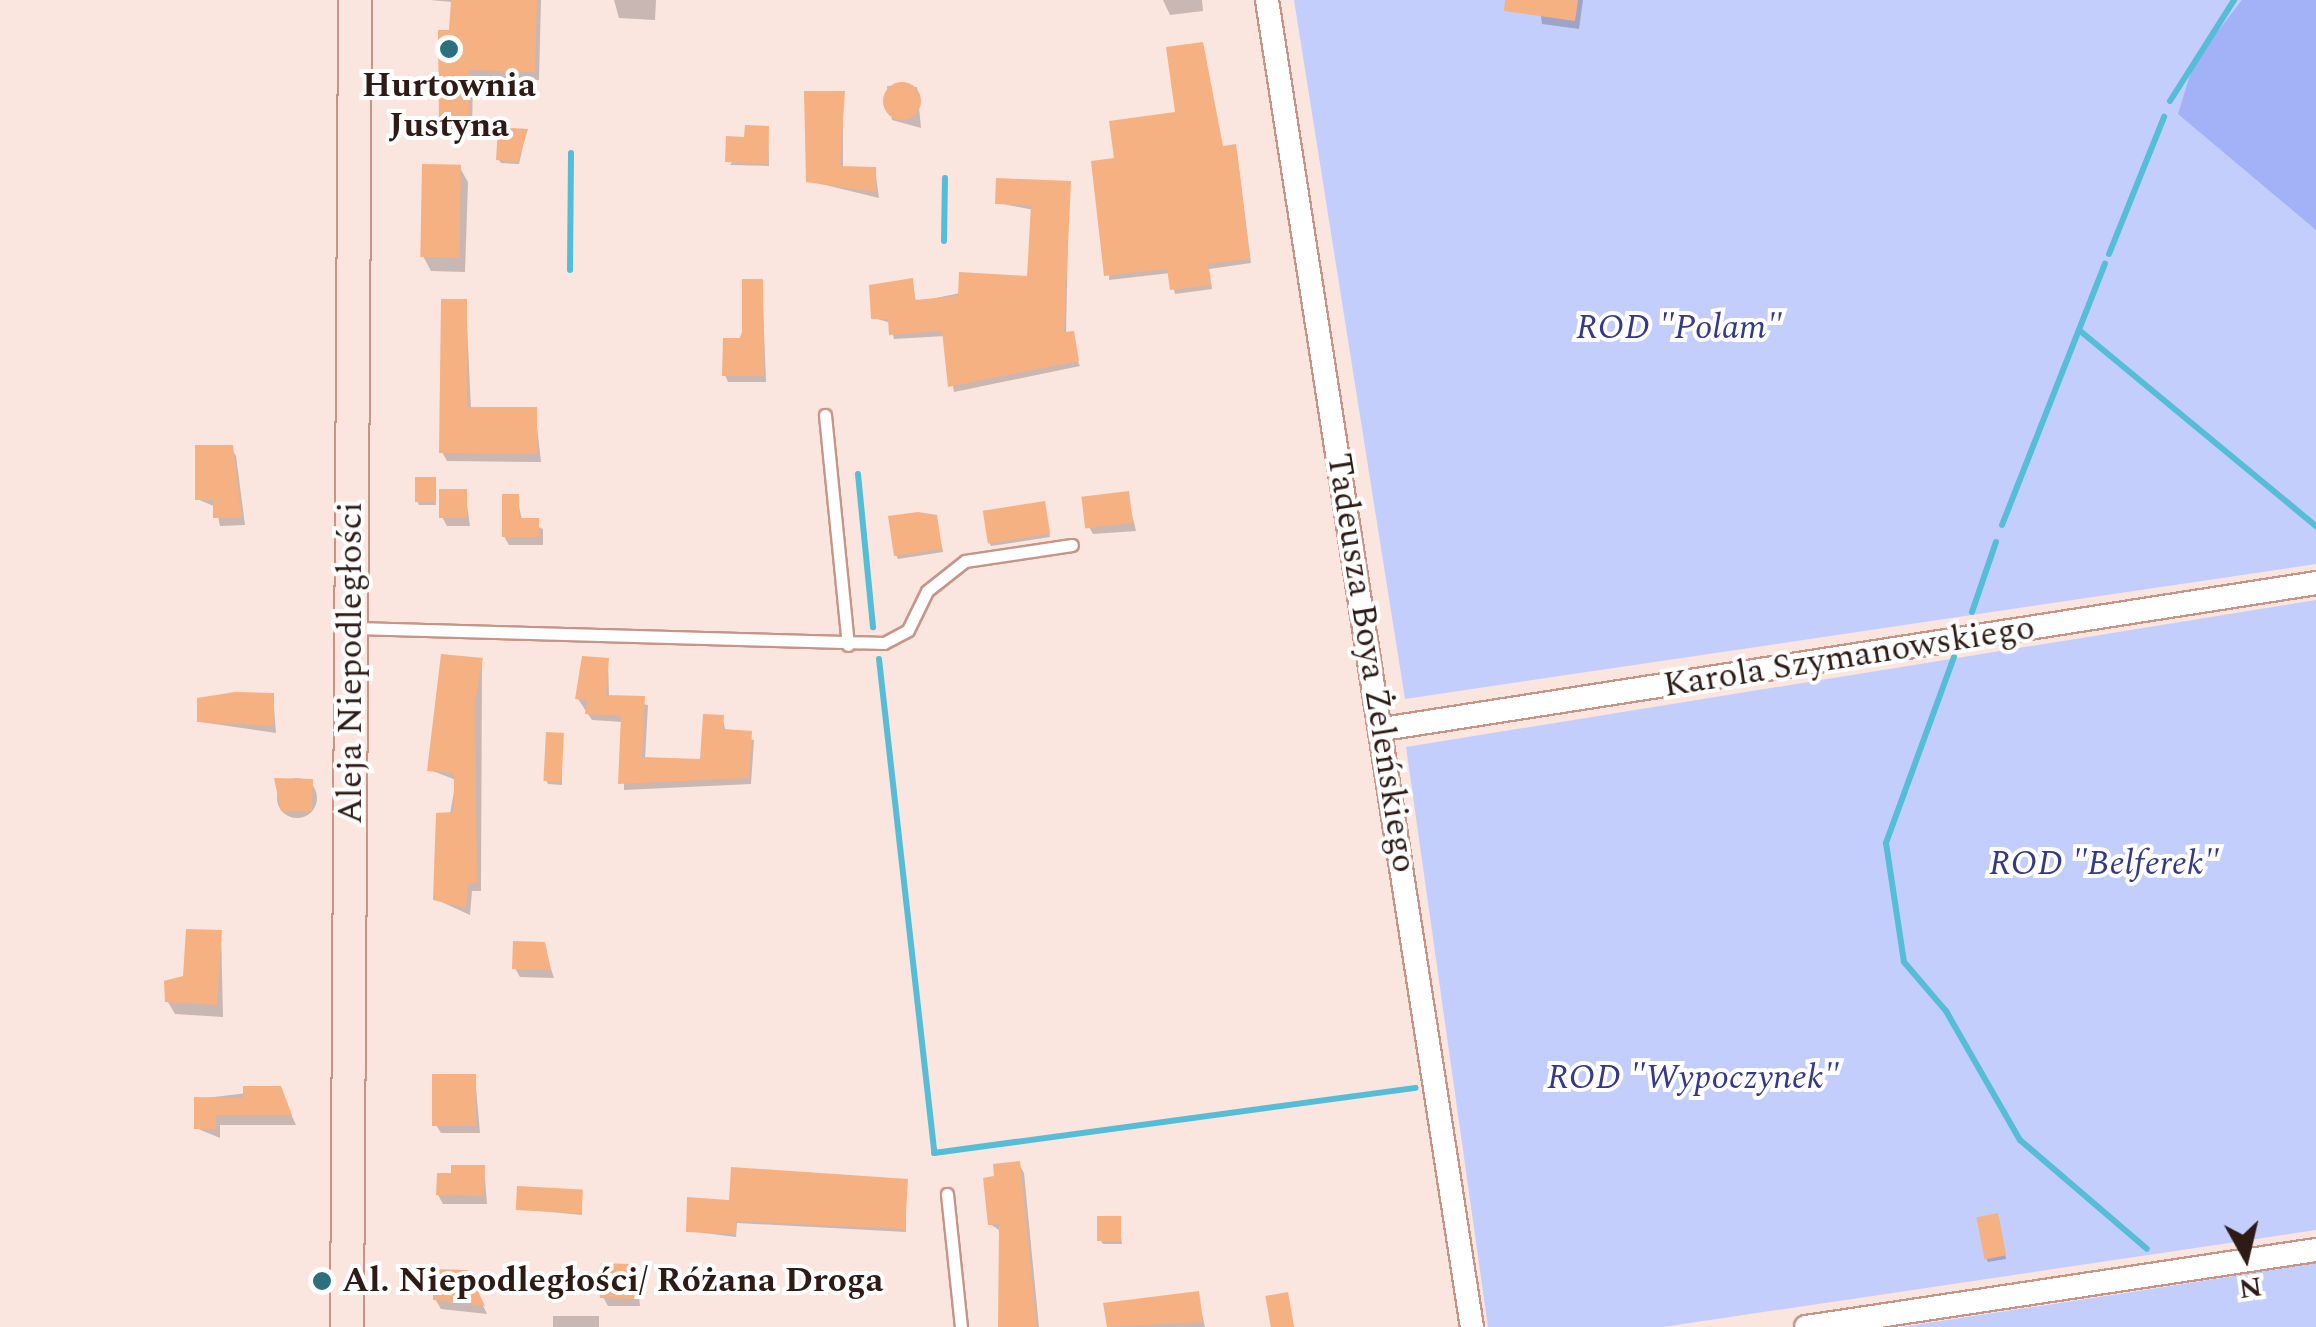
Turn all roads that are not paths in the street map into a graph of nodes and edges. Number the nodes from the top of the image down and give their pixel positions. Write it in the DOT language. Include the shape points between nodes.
graph roads {
  1 [pos="356,0"];
  2 [pos="1266,0"];
  3 [pos="825,415"];
  4 [pos="1072,546"];
  5 [pos="2316,584"];
  6 [pos="352,628"];
  7 [pos="848,644"];
  8 [pos="1382,730"];
  9 [pos="947,1194"];
  10 [pos="2316,1250"];
  11 [pos="347,1327"];
  12 [pos="961,1327"];
  13 [pos="1472,1327"];
  14 [pos="1806,1327"];
  1 -- 6 [label="street, Aleja Niepodległości"];
  2 -- 8 [label="street, Tadeusza Boya Żeleńskiego"];
  3 -- 7 [label="lane"];
  4 -- 7 [label="lane" via="965,561 927,591 908,630"];
  5 -- 8 [label="street, Karola Szymanowskiego"];
  6 -- 7 [label="lane"];
  6 -- 11 [label="street, Aleja Niepodległości"];
  8 -- 13 [label="street, Tadeusza Boya Żeleńskiego"];
  9 -- 12 [label="lane"];
  10 -- 14 [label="street"];
}
